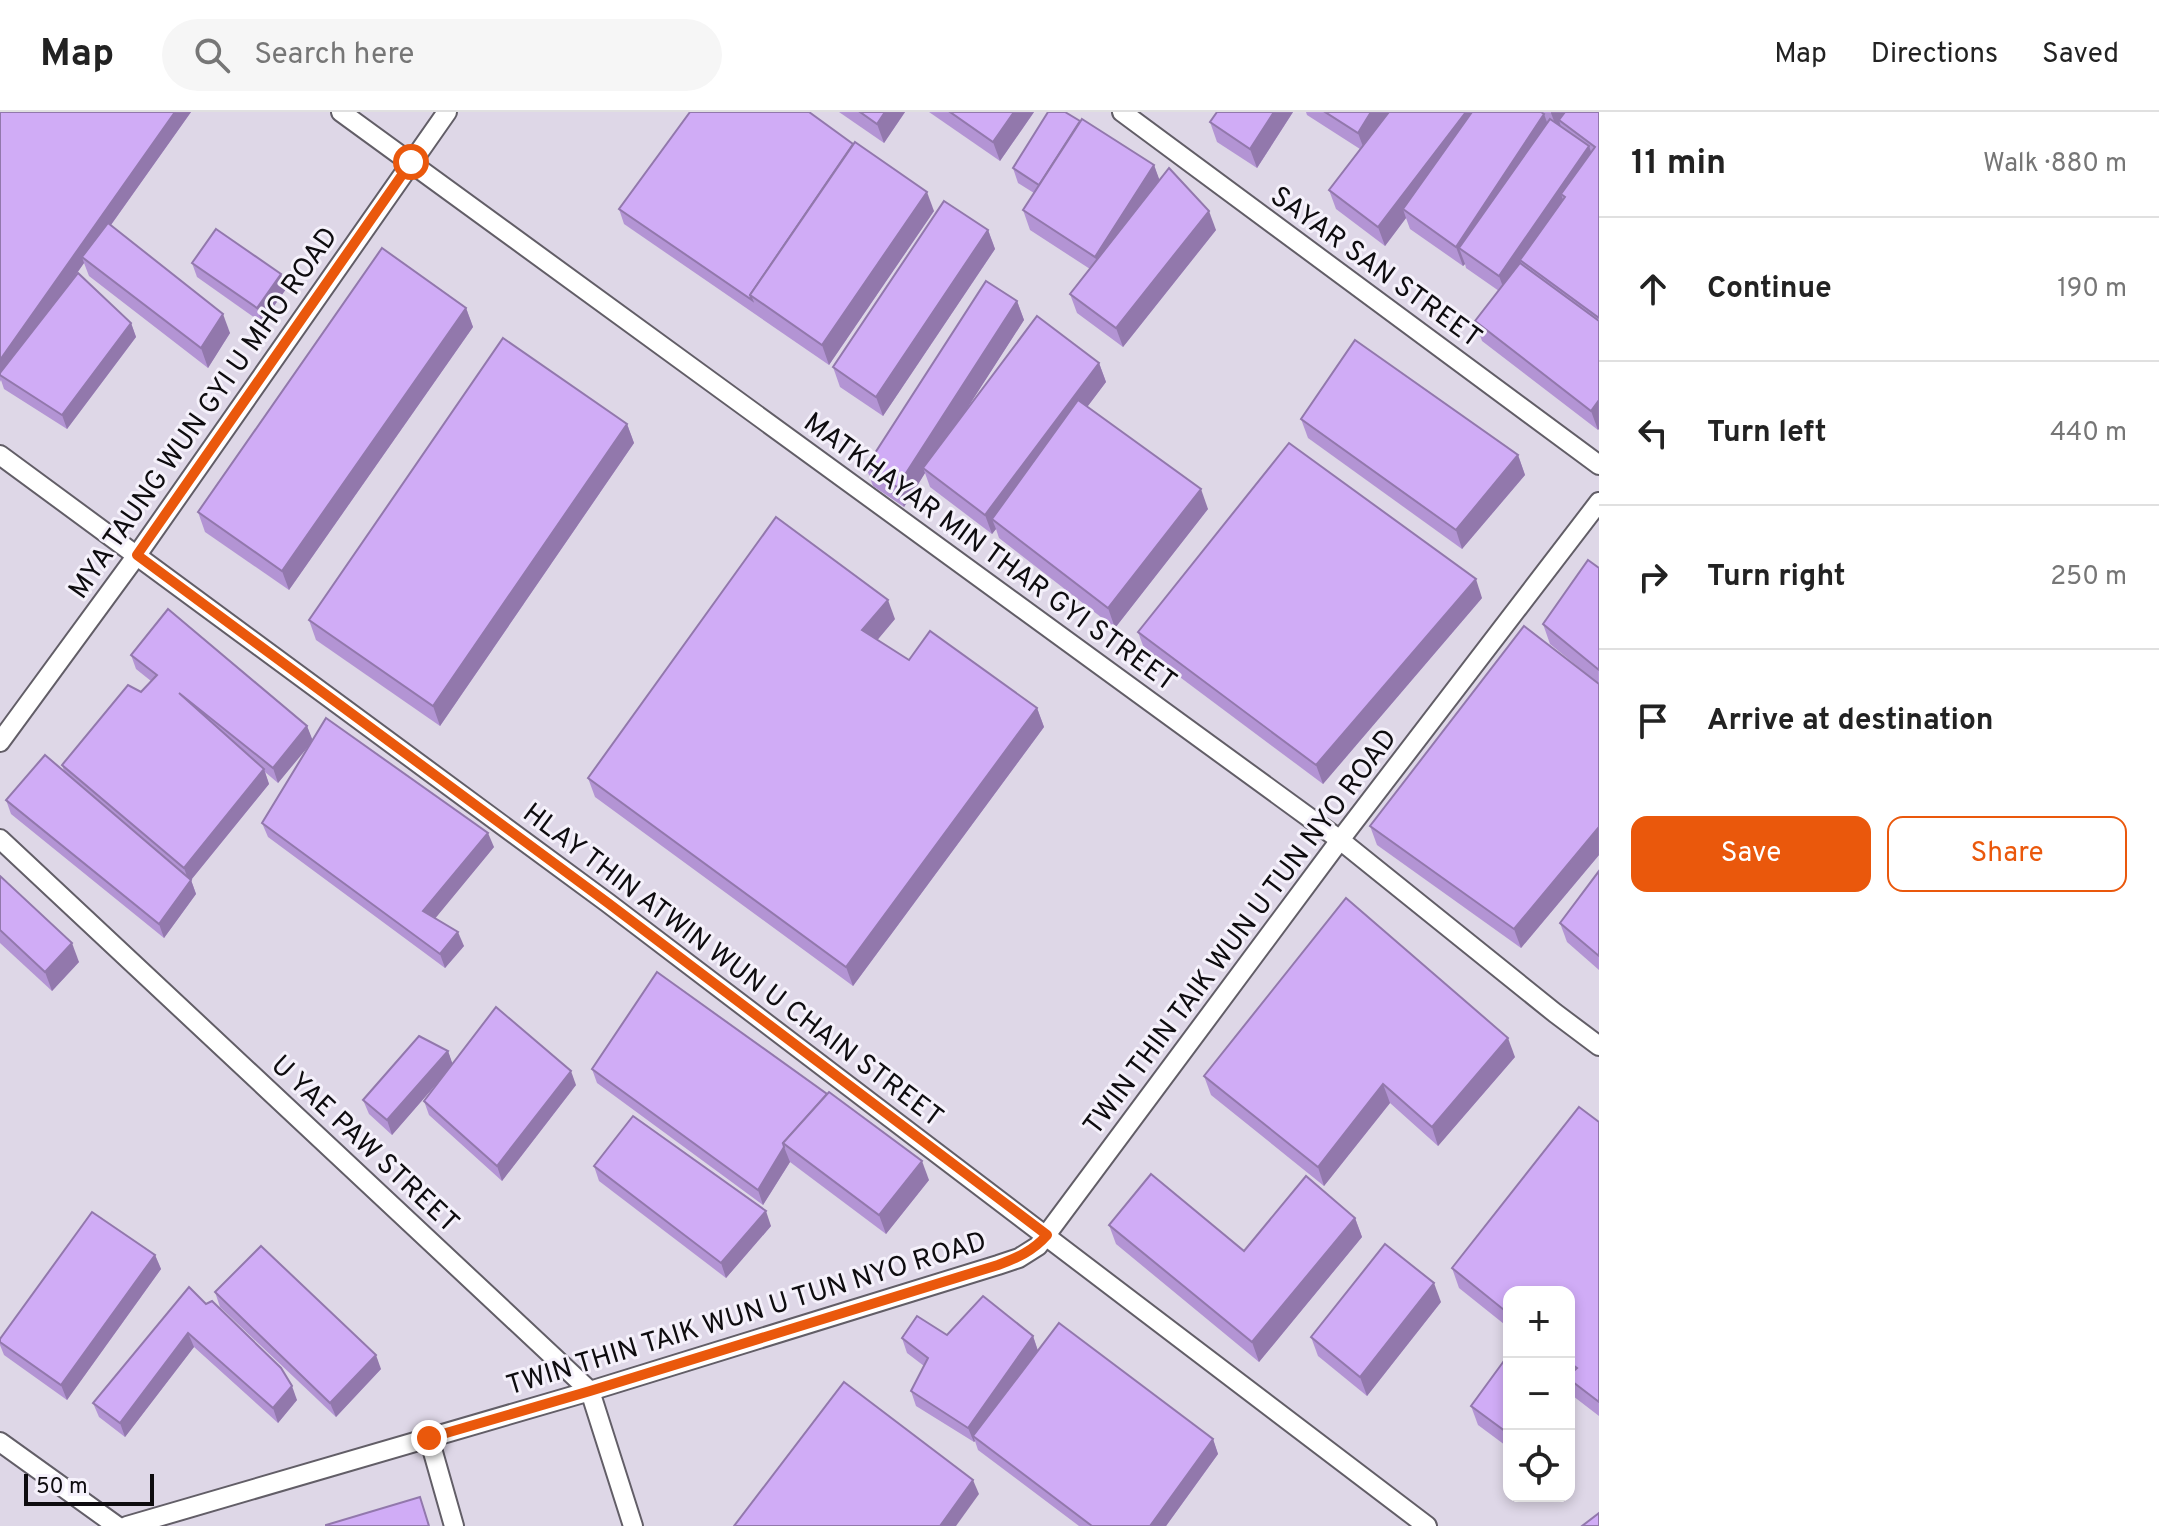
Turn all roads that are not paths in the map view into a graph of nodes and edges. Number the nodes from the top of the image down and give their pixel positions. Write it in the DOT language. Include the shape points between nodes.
graph roads {
  1 [pos="341,112"];
  2 [pos="447,112"];
  3 [pos="1122,112"];
  4 [pos="411,162"];
  5 [pos="0,455"];
  6 [pos="1599,465"];
  7 [pos="1599,502"];
  8 [pos="137,555"];
  9 [pos="0,742"];
  10 [pos="0,839"];
  11 [pos="1340,840"];
  12 [pos="1599,1046"];
  13 [pos="1047,1235"];
  14 [pos="590,1391"];
  15 [pos="429,1438"];
  16 [pos="0,1442"];
  17 [pos="117,1526"];
  18 [pos="127,1526"];
  19 [pos="454,1526"];
  20 [pos="633,1526"];
  21 [pos="1427,1526"];
  1 -- 4 [label="street, MATKHAYAR MIN THAR GYI STREET"];
  2 -- 4 [label="street, MYA TAUNG WUN GYI U MHO ROAD"];
  3 -- 6 [label="street, SAYAR SAN STREET"];
  4 -- 8 [label="street, MYA TAUNG WUN GYI U MHO ROAD"];
  4 -- 11 [label="street, MATKHAYAR MIN THAR GYI STREET"];
  5 -- 8 [label="street, HLAY THIN ATWIN WUN U CHAIN STREET"];
  7 -- 11 [label="street, TWIN THIN TAIK WUN U TUN NYO ROAD"];
  8 -- 9 [label="street, MYA TAUNG WUN GYI U MHO ROAD"];
  8 -- 13 [label="street, HLAY THIN ATWIN WUN U CHAIN STREET"];
  10 -- 14 [label="street, U YAE PAW STREET"];
  11 -- 12 [label="street, MATKHAYAR MIN THAR GYI STREET"];
  11 -- 13 [label="street, TWIN THIN TAIK WUN U TUN NYO ROAD"];
  13 -- 14 [label="street, TWIN THIN TAIK WUN U TUN NYO ROAD" via="1019,1258"];
  13 -- 21 [label="street, HLAY THIN ATWIN WUN U CHAIN STREET"];
  14 -- 15 [label="street, TWIN THIN TAIK WUN U TUN NYO ROAD"];
  14 -- 20 [label="street, U YAE PAW STREET"];
  15 -- 18 [label="street, TWIN THIN TAIK WUN U TUN NYO ROAD"];
  15 -- 19 [label="street"];
  16 -- 17 [label="street"];
}
